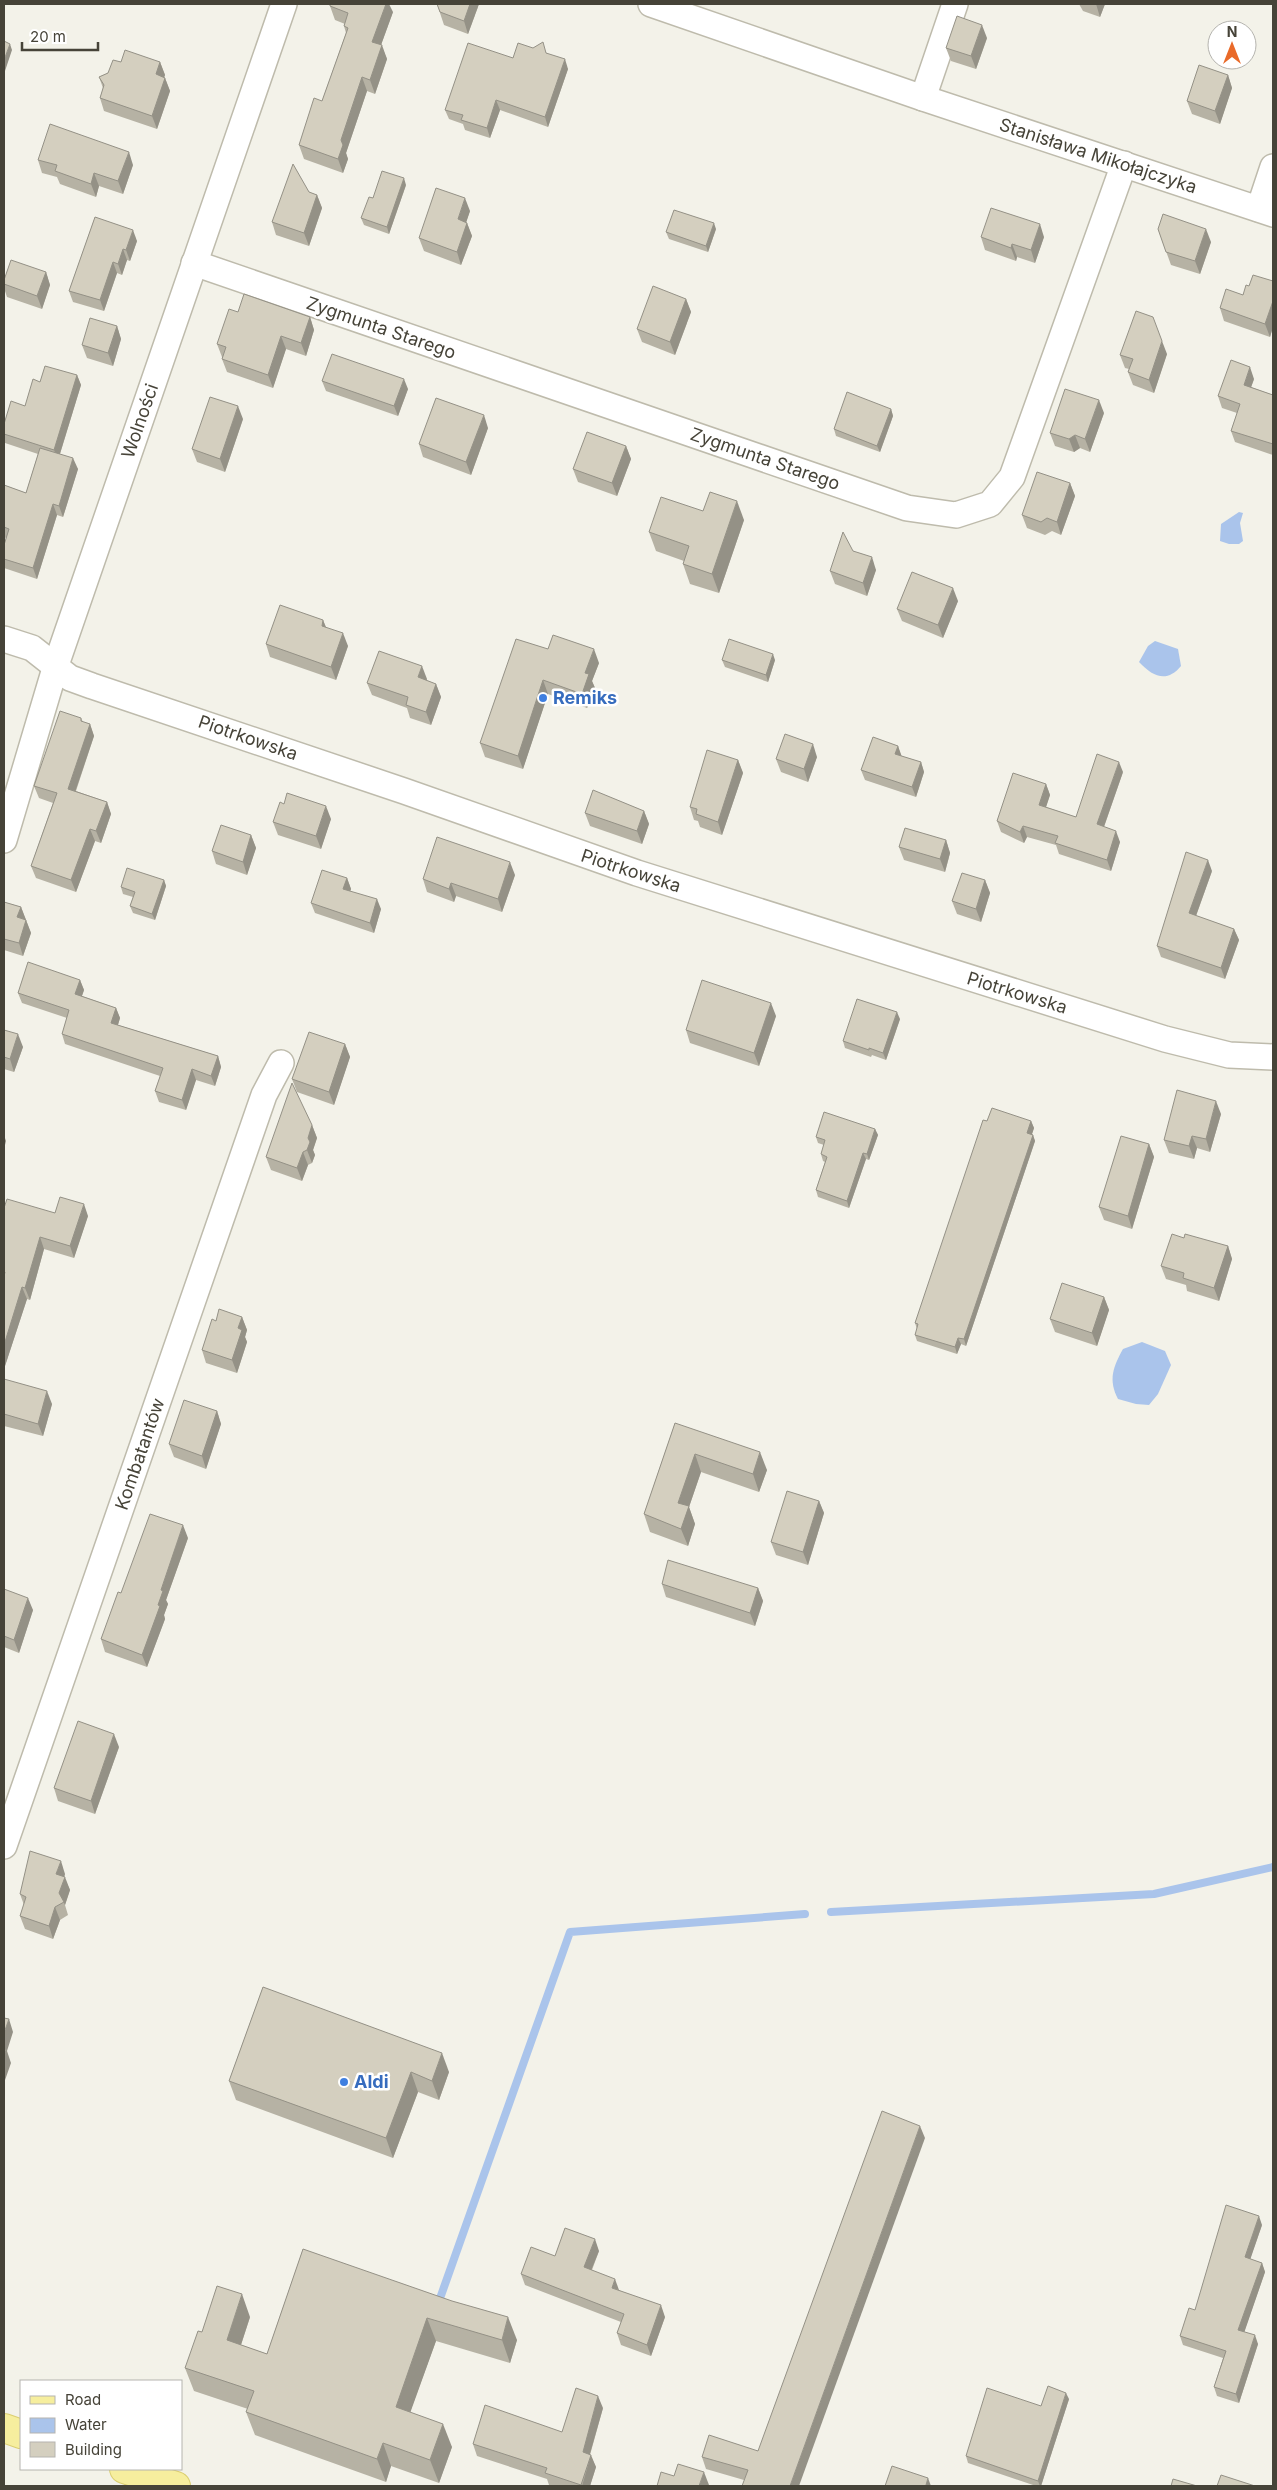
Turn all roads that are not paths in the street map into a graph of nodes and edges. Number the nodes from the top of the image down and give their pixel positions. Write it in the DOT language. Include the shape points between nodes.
graph roads {
  1 [pos="284,4"];
  2 [pos="651,4"];
  3 [pos="954,4"];
  4 [pos="923,98"];
  5 [pos="1124,164"];
  6 [pos="1273,167"];
  7 [pos="1266,212"];
  8 [pos="194,263"];
  9 [pos="4,639"];
  10 [pos="56,665"];
  11 [pos="4,840"];
  12 [pos="1273,1057"];
  13 [pos="280,1063"];
  14 [pos="4,1846"];
  15 [pos="4,2428"];
  16 [pos="20,2434"];
  17 [pos="127,2470"];
  18 [pos="176,2486"];
  1 -- 8 [label="street, Wolności"];
  2 -- 4 [label="street, Stanisława Mikołajczyka"];
  3 -- 4 [label="street"];
  4 -- 5 [label="street, Stanisława Mikołajczyka"];
  5 -- 7 [label="street, Stanisława Mikołajczyka"];
  5 -- 8 [label="street, Zygmunta Starego" via="1012,477 990,504 956,515 908,508"];
  6 -- 7 [label="street"];
  8 -- 10 [label="street, Wolności"];
  9 -- 10 [label="street, Piotrkowska" via="32,648"];
  10 -- 11 [label="street, Wolności"];
  10 -- 12 [label="street, Piotrkowska" via="70,678 92,686 637,873 1165,1039 1229,1055"];
  13 -- 14 [label="street, Kombatantów" via="264,1095"];
  15 -- 16 [label="main road"];
  17 -- 18 [label="main road"];
}
